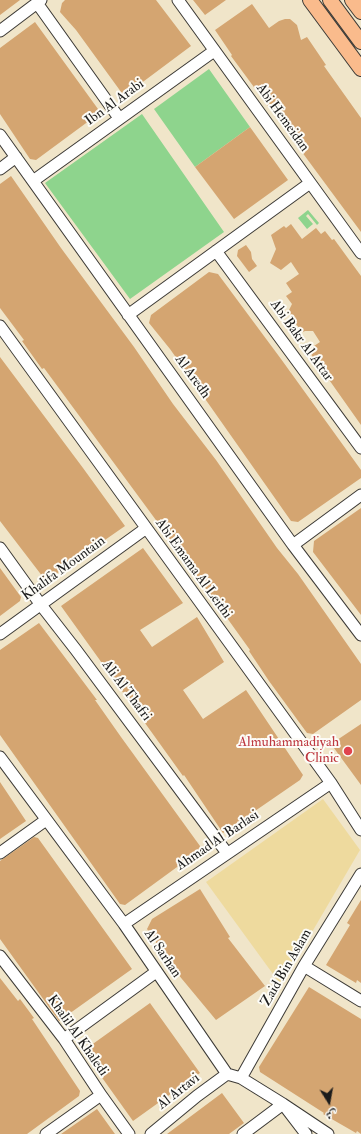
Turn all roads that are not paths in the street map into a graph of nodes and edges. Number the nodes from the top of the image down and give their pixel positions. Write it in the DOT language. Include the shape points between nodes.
graph roads {
  1 [pos="178,0"];
  2 [pos="310,0"];
  3 [pos="330,0"];
  4 [pos="352,0"];
  5 [pos="40,1"];
  6 [pos="361,12"];
  7 [pos="0,31"];
  8 [pos="361,42"];
  9 [pos="214,50"];
  10 [pos="361,69"];
  11 [pos="119,118"];
  12 [pos="0,135"];
  13 [pos="16,157"];
  14 [pos="0,169"];
  15 [pos="33,182"];
  16 [pos="310,184"];
  17 [pos="216,251"];
  18 [pos="361,254"];
  19 [pos="128,315"];
  20 [pos="0,326"];
  21 [pos="361,448"];
  22 [pos="361,495"];
  23 [pos="145,529"];
  24 [pos="293,545"];
  25 [pos="0,548"];
  26 [pos="41,605"];
  27 [pos="0,634"];
  28 [pos="361,634"];
  29 [pos="0,757"];
  30 [pos="331,783"];
  31 [pos="46,820"];
  32 [pos="361,830"];
  33 [pos="0,853"];
  34 [pos="227,853"];
  35 [pos="361,874"];
  36 [pos="124,924"];
  37 [pos="2,964"];
  38 [pos="304,966"];
  39 [pos="156,972"];
  40 [pos="361,1001"];
  41 [pos="64,1039"];
  42 [pos="227,1074"];
  43 [pos="241,1078"];
  44 [pos="100,1095"];
  45 [pos="283,1104"];
  46 [pos="46,1134"];
  47 [pos="129,1134"];
  48 [pos="151,1134"];
  49 [pos="242,1134"];
  50 [pos="306,1134"];
  51 [pos="328,1134"];
  1 -- 9 [label="street, Abi Hemeidan"];
  2 -- 10 [label="main road"];
  3 -- 8 [label="main road"];
  4 -- 6 [label="main road"];
  5 -- 7 [label="street"];
  5 -- 11 [label="street"];
  9 -- 11 [label="street, Ibn Al Arabi"];
  9 -- 16 [label="street, Abi Hemeidan"];
  11 -- 15 [label="street, Ibn Al Arabi"];
  12 -- 13 [label="street, Al Aredh"];
  13 -- 14 [label="street"];
  13 -- 15 [label="street, Al Aredh"];
  15 -- 19 [label="street, Al Aredh"];
  16 -- 17 [label="street"];
  16 -- 18 [label="street, Abi Hemeidan"];
  17 -- 19 [label="street"];
  17 -- 21 [label="street, Abi Bakr Al Attar"];
  19 -- 24 [label="street, Al Aredh"];
  20 -- 23 [label="street, Abi Emama Al Leithi"];
  22 -- 24 [label="street"];
  23 -- 26 [label="street, Khalifa Mountain"];
  23 -- 30 [label="street, Abi Emama Al Leithi"];
  24 -- 28 [label="street, Al Aredh"];
  25 -- 26 [label="street, Ali Al Thafri"];
  26 -- 27 [label="street, Khalifa Mountain"];
  26 -- 34 [label="street, Ali Al Thafri"];
  29 -- 31 [label="street, Al Sarhan"];
  30 -- 32 [label="street, Abi Emama Al Leithi"];
  30 -- 34 [label="street, Ahmad Al Barlasi"];
  31 -- 33 [label="street"];
  31 -- 36 [label="street, Al Sarhan"];
  34 -- 36 [label="street, Ahmad Al Barlasi"];
  35 -- 38 [label="street, Zaid Bin Aslam"];
  36 -- 39 [label="street, Al Sarhan"];
  37 -- 41 [label="street, Khalil Al Khaledi"];
  38 -- 40 [label="street"];
  38 -- 43 [label="street, Zaid Bin Aslam"];
  39 -- 41 [label="street"];
  39 -- 42 [label="street, Al Sarhan"];
  41 -- 44 [label="street, Khalil Al Khaledi"];
  42 -- 43 [label="street"];
  42 -- 48 [label="street, Al Artavi"];
  43 -- 45 [label="street"];
  44 -- 46 [label="street"];
  44 -- 47 [label="street, Khalil Al Khaledi"];
  45 -- 49 [label="street"];
  45 -- 50 [label="street"];
  45 -- 51 [label="street"];
}
